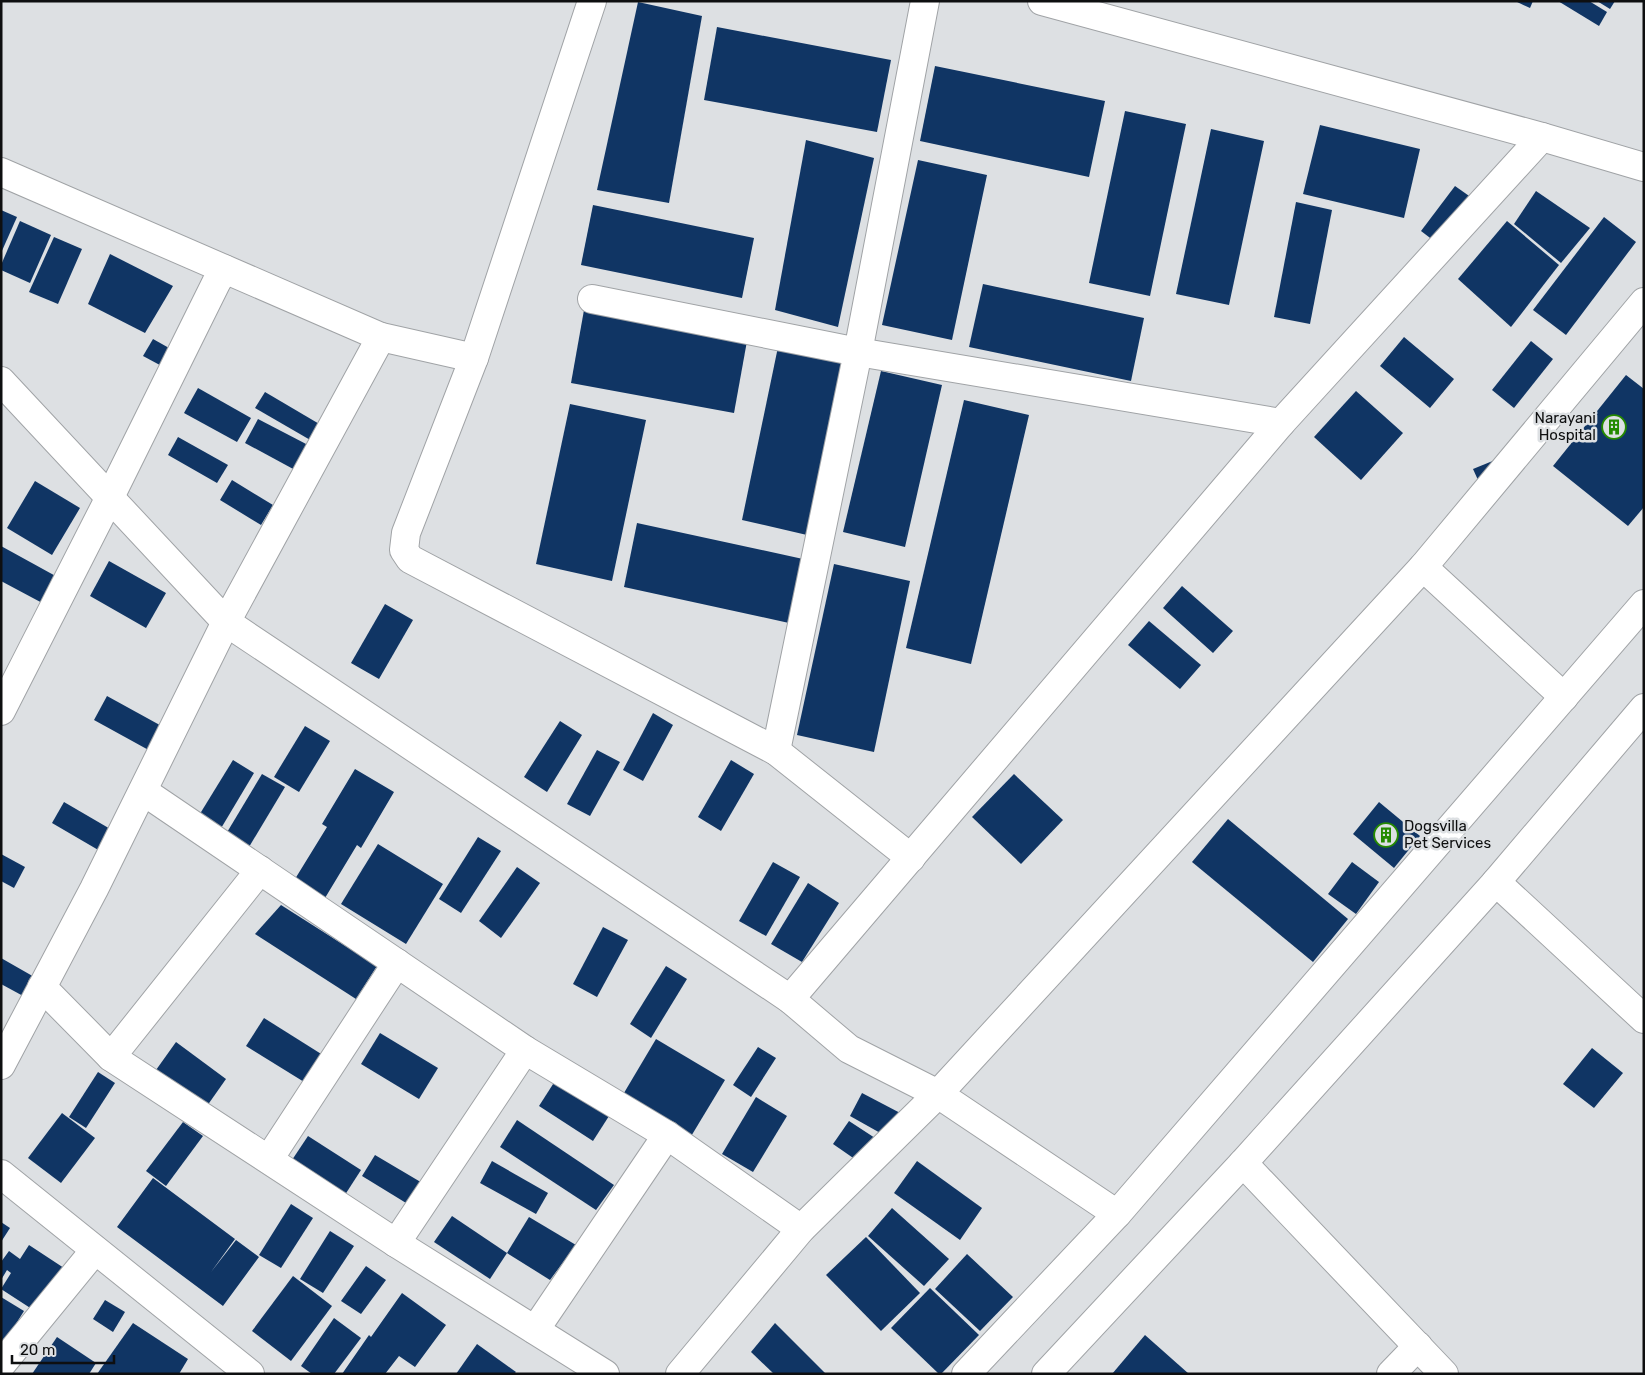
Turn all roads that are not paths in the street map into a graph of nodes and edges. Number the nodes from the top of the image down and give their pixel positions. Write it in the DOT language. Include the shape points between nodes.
graph roads {
  1 [pos="592,1"];
  2 [pos="926,1"];
  3 [pos="1042,1"];
  4 [pos="1542,137"];
  5 [pos="1644,167"];
  6 [pos="1,172"];
  7 [pos="224,269"];
  8 [pos="592,299"];
  9 [pos="1644,302"];
  10 [pos="381,337"];
  11 [pos="858,352"];
  12 [pos="474,358"];
  13 [pos="1,381"];
  14 [pos="1281,423"];
  15 [pos="110,497"];
  16 [pos="1423,567"];
  17 [pos="1644,604"];
  18 [pos="226,622"];
  19 [pos="1564,697"];
  20 [pos="1644,708"];
  21 [pos="1,711"];
  22 [pos="776,751"];
  23 [pos="143,791"];
  24 [pos="911,858"];
  25 [pos="260,870"];
  26 [pos="1496,882"];
  27 [pos="397,963"];
  28 [pos="42,987"];
  29 [pos="790,999"];
  30 [pos="1643,1016"];
  31 [pos="525,1050"];
  32 [pos="111,1057"];
  33 [pos="1,1065"];
  34 [pos="938,1094"];
  35 [pos="667,1135"];
  36 [pos="268,1159"];
  37 [pos="1243,1163"];
  38 [pos="1,1174"];
  39 [pos="1117,1214"];
  40 [pos="801,1229"];
  41 [pos="396,1243"];
  42 [pos="95,1250"];
  43 [pos="535,1330"];
  44 [pos="1418,1346"];
  45 [pos="1,1365"];
  46 [pos="250,1374"];
  47 [pos="605,1374"];
  48 [pos="680,1374"];
  49 [pos="966,1374"];
  50 [pos="1046,1374"];
  51 [pos="1391,1374"];
  52 [pos="1444,1374"];
  1 -- 12 [label="street"];
  2 -- 11 [label="street"];
  3 -- 4 [label="street"];
  4 -- 5 [label="street"];
  4 -- 14 [label="street"];
  6 -- 7 [label="street"];
  7 -- 10 [label="street"];
  7 -- 15 [label="street"];
  8 -- 11 [label="street"];
  9 -- 16 [label="street"];
  10 -- 12 [label="street"];
  10 -- 18 [label="street"];
  11 -- 14 [label="street"];
  11 -- 22 [label="street"];
  12 -- 22 [label="street" via="406,533 404,550 410,558"];
  13 -- 15 [label="street"];
  14 -- 24 [label="street"];
  15 -- 18 [label="street"];
  15 -- 21 [label="street"];
  16 -- 19 [label="street"];
  16 -- 34 [label="street"];
  17 -- 19 [label="street"];
  18 -- 23 [label="street"];
  18 -- 29 [label="street"];
  19 -- 39 [label="street"];
  20 -- 26 [label="street"];
  22 -- 24 [label="street"];
  23 -- 25 [label="street"];
  23 -- 28 [label="street"];
  24 -- 29 [label="street"];
  25 -- 27 [label="street"];
  25 -- 32 [label="street"];
  26 -- 30 [label="street"];
  26 -- 37 [label="street"];
  27 -- 31 [label="street"];
  27 -- 36 [label="street"];
  28 -- 32 [label="street"];
  28 -- 33 [label="street"];
  29 -- 34 [label="street" via="849,1049"];
  31 -- 35 [label="street"];
  31 -- 41 [label="street"];
  32 -- 36 [label="street"];
  34 -- 39 [label="street"];
  34 -- 40 [label="street"];
  35 -- 40 [label="street"];
  35 -- 43 [label="street"];
  36 -- 41 [label="street"];
  37 -- 44 [label="street"];
  37 -- 50 [label="street"];
  38 -- 42 [label="street"];
  39 -- 49 [label="street"];
  40 -- 48 [label="street"];
  41 -- 43 [label="street"];
  42 -- 45 [label="street"];
  42 -- 46 [label="street"];
  43 -- 47 [label="street"];
  44 -- 51 [label="street"];
  44 -- 52 [label="street"];
}
